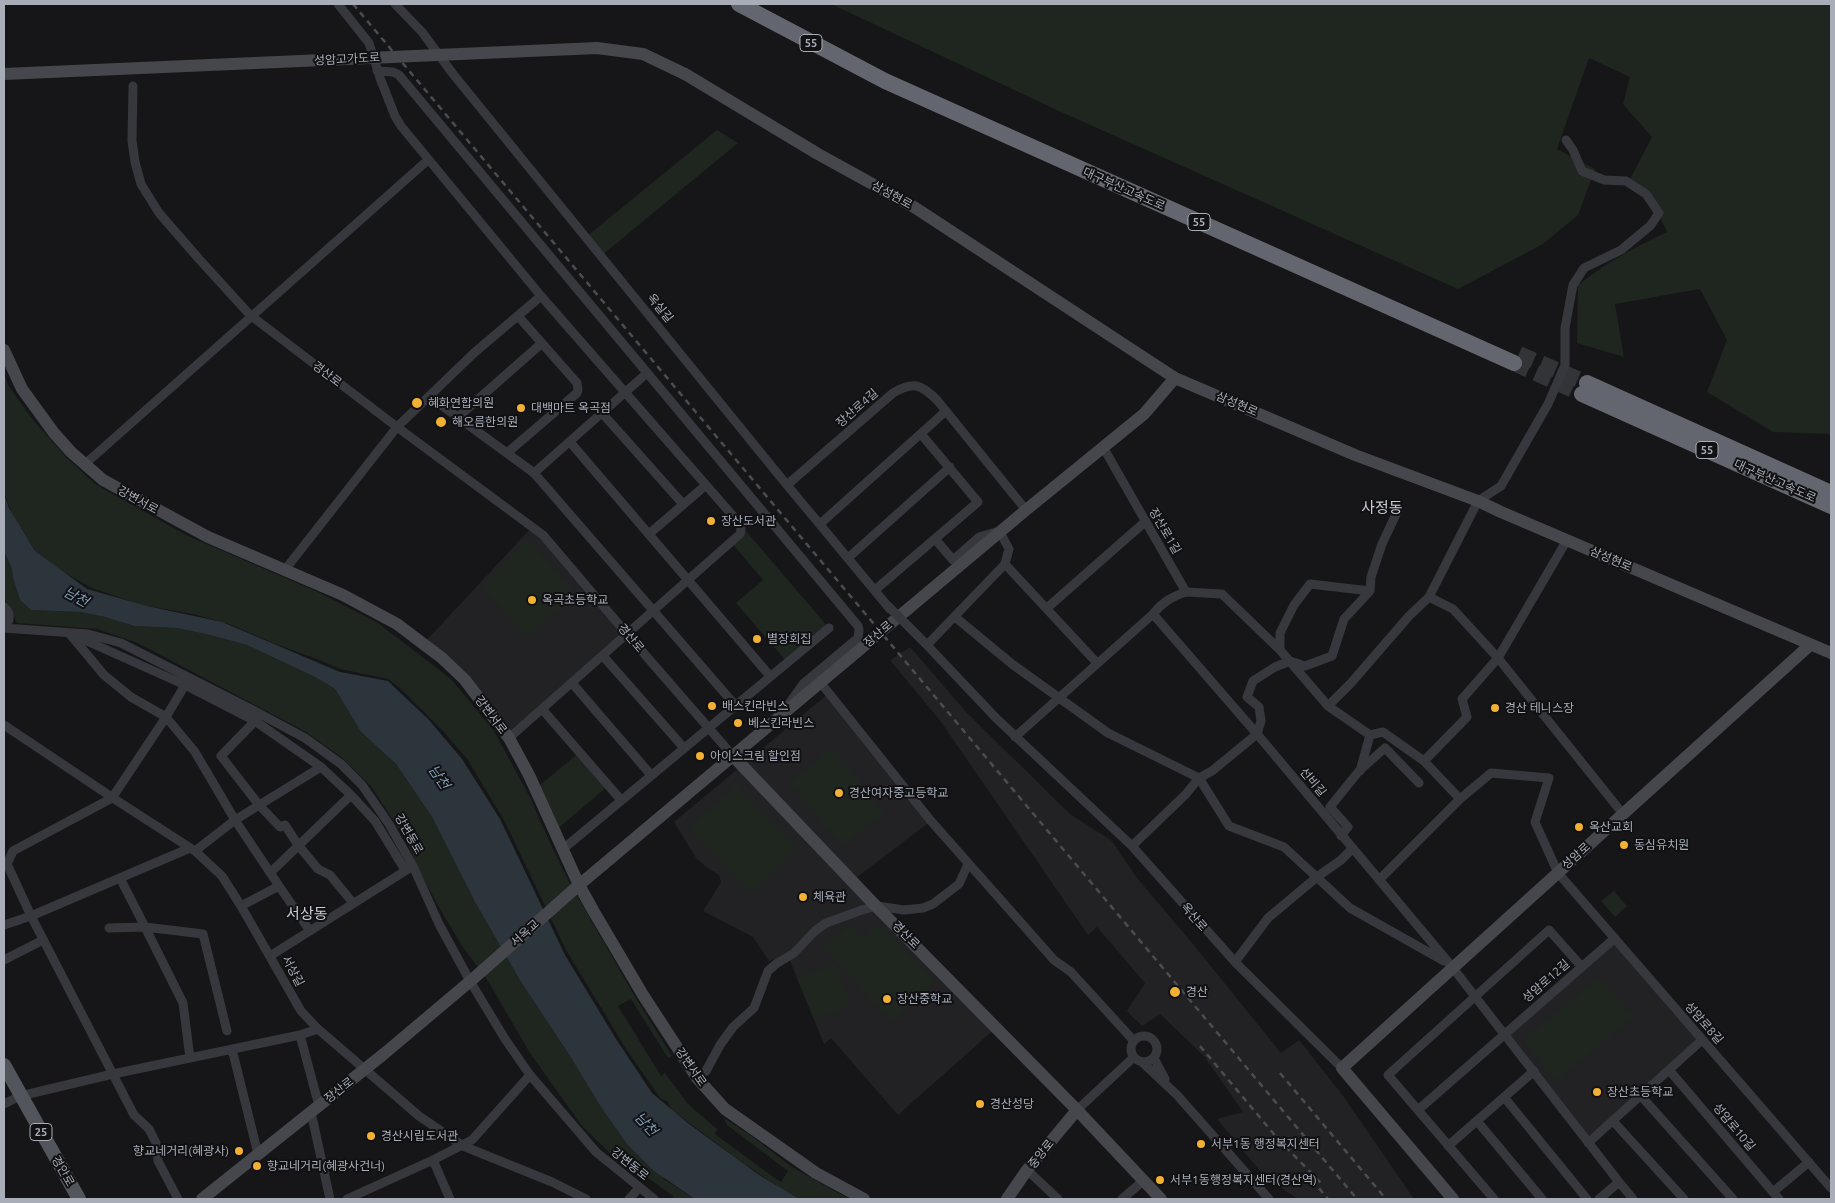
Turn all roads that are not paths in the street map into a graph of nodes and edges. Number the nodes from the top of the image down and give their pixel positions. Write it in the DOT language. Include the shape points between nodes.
graph roads {
  1 [pos="338,4"];
  2 [pos="395,4"];
  3 [pos="738,4"];
  4 [pos="762,4"];
  5 [pos="4,74"];
  6 [pos="685,74"];
  7 [pos="378,75"];
  8 [pos="888,76"];
  9 [pos="133,86"];
  10 [pos="1566,140"];
  11 [pos="428,160"];
  12 [pos="541,296"];
  13 [pos="252,316"];
  14 [pos="518,316"];
  15 [pos="542,343"];
  16 [pos="4,350"];
  17 [pos="1517,358"];
  18 [pos="647,373"];
  19 [pos="1175,378"];
  20 [pos="624,392"];
  21 [pos="429,396"];
  22 [pos="946,411"];
  23 [pos="602,413"];
  24 [pos="458,417"];
  25 [pos="396,427"];
  26 [pos="921,434"];
  27 [pos="570,442"];
  28 [pos="1103,447"];
  29 [pos="507,453"];
  30 [pos="85,464"];
  31 [pos="950,468"];
  32 [pos="534,473"];
  33 [pos="706,485"];
  34 [pos="787,485"];
  35 [pos="1831,493"];
  36 [pos="1478,501"];
  37 [pos="683,504"];
  38 [pos="1831,506"];
  39 [pos="1026,510"];
  40 [pos="1398,510"];
  41 [pos="1146,521"];
  42 [pos="820,524"];
  43 [pos="1002,531"];
  44 [pos="649,534"];
  45 [pos="935,539"];
  46 [pos="1567,540"];
  47 [pos="848,558"];
  48 [pos="1005,564"];
  49 [pos="284,570"];
  50 [pos="689,580"];
  51 [pos="875,590"];
  52 [pos="1186,592"];
  53 [pos="1370,592"];
  54 [pos="1429,597"];
  55 [pos="4,607"];
  56 [pos="1047,608"];
  57 [pos="654,611"];
  58 [pos="1153,614"];
  59 [pos="10,617"];
  60 [pos="954,617"];
  61 [pos="4,627"];
  62 [pos="829,628"];
  63 [pos="25,629"];
  64 [pos="69,633"];
  65 [pos="627,634"];
  66 [pos="926,644"];
  67 [pos="1810,645"];
  68 [pos="1280,650"];
  69 [pos="1831,653"];
  70 [pos="603,656"];
  71 [pos="1498,658"];
  72 [pos="1290,661"];
  73 [pos="1096,663"];
  74 [pos="770,676"];
  75 [pos="820,682"];
  76 [pos="572,683"];
  77 [pos="185,685"];
  78 [pos="1058,698"];
  79 [pos="735,705"];
  80 [pos="1328,706"];
  81 [pos="542,709"];
  82 [pos="166,717"];
  83 [pos="780,717"];
  84 [pos="255,721"];
  85 [pos="4,725"];
  86 [pos="708,728"];
  87 [pos="1257,734"];
  88 [pos="1370,735"];
  89 [pos="1015,737"];
  90 [pos="509,738"];
  91 [pos="684,748"];
  92 [pos="733,756"];
  93 [pos="1424,761"];
  94 [pos="321,767"];
  95 [pos="1360,771"];
  96 [pos="652,775"];
  97 [pos="1199,778"];
  98 [pos="1419,783"];
  99 [pos="351,795"];
  100 [pos="112,798"];
  101 [pos="1460,799"];
  102 [pos="621,800"];
  103 [pos="259,805"];
  104 [pos="1623,814"];
  105 [pos="235,820"];
  106 [pos="1341,836"];
  107 [pos="298,845"];
  108 [pos="1132,846"];
  109 [pos="192,849"];
  110 [pos="562,849"];
  111 [pos="1352,849"];
  112 [pos="4,852"];
  113 [pos="6,864"];
  114 [pos="968,864"];
  115 [pos="409,868"];
  116 [pos="270,872"];
  117 [pos="1558,873"];
  118 [pos="1318,877"];
  119 [pos="120,878"];
  120 [pos="1379,880"];
  121 [pos="279,886"];
  122 [pos="577,886"];
  123 [pos="353,903"];
  124 [pos="242,906"];
  125 [pos="877,906"];
  126 [pos="31,916"];
  127 [pos="4,925"];
  128 [pos="145,927"];
  129 [pos="109,928"];
  130 [pos="310,931"];
  131 [pos="1615,938"];
  132 [pos="43,940"];
  133 [pos="270,956"];
  134 [pos="4,960"];
  135 [pos="1235,962"];
  136 [pos="1451,966"];
  137 [pos="1582,967"];
  138 [pos="472,980"];
  139 [pos="1475,996"];
  140 [pos="318,1029"];
  141 [pos="227,1031"];
  142 [pos="1505,1034"];
  143 [pos="300,1035"];
  144 [pos="1702,1040"];
  145 [pos="1134,1041"];
  146 [pos="232,1049"];
  147 [pos="1134,1057"];
  148 [pos="190,1058"];
  149 [pos="1154,1058"];
  150 [pos="1142,1062"];
  151 [pos="4,1065"];
  152 [pos="1342,1068"];
  153 [pos="365,1069"];
  154 [pos="1669,1070"];
  155 [pos="1534,1071"];
  156 [pos="113,1074"];
  157 [pos="530,1075"];
  158 [pos="697,1078"];
  159 [pos="20,1096"];
  160 [pos="1177,1096"];
  161 [pos="1641,1096"];
  162 [pos="1504,1097"];
  163 [pos="4,1104"];
  164 [pos="315,1109"];
  165 [pos="1077,1110"];
  166 [pos="1418,1110"];
  167 [pos="1477,1121"];
  168 [pos="1613,1121"];
  169 [pos="1588,1143"];
  170 [pos="463,1146"];
  171 [pos="1448,1146"];
  172 [pos="258,1154"];
  173 [pos="433,1160"];
  174 [pos="1809,1162"];
  175 [pos="1027,1170"];
  176 [pos="1143,1180"];
  177 [pos="1618,1182"];
  178 [pos="640,1188"];
  179 [pos="1831,1188"];
  180 [pos="1773,1192"];
  181 [pos="572,1196"];
  182 [pos="79,1199"];
  183 [pos="178,1199"];
  184 [pos="202,1199"];
  185 [pos="330,1199"];
  186 [pos="347,1199"];
  187 [pos="450,1199"];
  188 [pos="586,1199"];
  189 [pos="629,1199"];
  190 [pos="654,1199"];
  191 [pos="864,1199"];
  192 [pos="1007,1199"];
  193 [pos="1058,1199"];
  194 [pos="1122,1199"];
  195 [pos="1161,1199"];
  196 [pos="1268,1199"];
  197 [pos="1454,1199"];
  198 [pos="1494,1199"];
  199 [pos="1542,1199"];
  200 [pos="1586,1199"];
  201 [pos="1599,1199"];
  202 [pos="1634,1199"];
  203 [pos="1684,1199"];
  204 [pos="1733,1199"];
  205 [pos="1779,1199"];
  1 -- 7 [label="street" via="365,37"];
  2 -- 34 [label="street, 옥실길" via="422,32"];
  3 -- 8 [label="highway, 대구부산고속도로 / 55"];
  4 -- 8 [label="highway, 대구부산고속도로 / 55"];
  5 -- 6 [label="street, 성암고가도로, bridge" via="597,48 643,54"];
  6 -- 19 [label="street, 삼성현로" via="914,207"];
  7 -- 11 [label="street" via="395,116"];
  7 -- 18 [label="street" via="393,72 399,75"];
  8 -- 17 [label="highway, 대구부산고속도로 / 55"];
  9 -- 13 [label="street, 경산로" via="134,162 146,193 187,246"];
  10 -- 36 [label="street" via="1582,171 1604,180 1626,181 1646,194 1659,213 1650,226 1621,250 1584,268 1573,284 1565,328 1565,365 1548,404 1501,486"];
  11 -- 12 [label="street"];
  11 -- 13 [label="street"];
  12 -- 14 [label="street"];
  12 -- 20 [label="street"];
  13 -- 25 [label="street, 경산로"];
  13 -- 30 [label="street"];
  14 -- 15 [label="street"];
  14 -- 21 [label="street"];
  15 -- 24 [label="street"];
  15 -- 29 [label="street" via="577,383 578,390"];
  16 -- 30 [label="street, 강변서로" via="32,405"];
  18 -- 20 [label="street"];
  18 -- 83 [label="street" via="860,630 858,638 803,684"];
  19 -- 28 [label="street, 장산로" via="1144,414"];
  19 -- 36 [label="street, 삼성현로" via="1355,455"];
  20 -- 23 [label="street"];
  20 -- 33 [label="street"];
  21 -- 24 [label="street"];
  21 -- 25 [label="street"];
  22 -- 26 [label="street"];
  22 -- 34 [label="street, 장산로4길" via="928,391 917,385 905,386"];
  22 -- 39 [label="street, 장산로4길"];
  23 -- 27 [label="street"];
  23 -- 37 [label="street"];
  24 -- 29 [label="street"];
  25 -- 49 [label="street"];
  25 -- 65 [label="street, 경산로" via="544,535"];
  26 -- 31 [label="street"];
  26 -- 42 [label="street"];
  27 -- 32 [label="street"];
  27 -- 44 [label="street"];
  28 -- 39 [label="street, 장산로"];
  28 -- 41 [label="street, 장산로1길"];
  29 -- 32 [label="street"];
  30 -- 49 [label="street, 강변서로" via="103,480 165,515"];
  31 -- 45 [label="street" via="978,502"];
  31 -- 47 [label="street"];
  32 -- 57 [label="street"];
  33 -- 37 [label="street"];
  33 -- 50 [label="street" via="740,524 741,530"];
  34 -- 42 [label="street, 옥실길"];
  35 -- 38 [label="highway, 대구부산고속도로 / 55" via="1584,388"];
  36 -- 46 [label="street, 삼성현로"];
  36 -- 54 [label="street"];
  37 -- 44 [label="street"];
  39 -- 43 [label="street, 장산로"];
  40 -- 53 [label="street" via="1382,544 1371,577"];
  41 -- 52 [label="street, 장산로1길"];
  41 -- 56 [label="street"];
  42 -- 47 [label="street, 옥실길"];
  43 -- 45 [label="street" via="979,537 952,560"];
  43 -- 48 [label="street" via="1008,549"];
  43 -- 75 [label="street, 장산로"];
  44 -- 50 [label="street"];
  45 -- 51 [label="street"];
  46 -- 67 [label="street, 삼성현로"];
  46 -- 71 [label="street"];
  47 -- 51 [label="street, 옥실길"];
  48 -- 56 [label="street"];
  48 -- 60 [label="street"];
  49 -- 90 [label="street, 강변서로" via="343,595 420,640 464,680"];
  50 -- 57 [label="street"];
  50 -- 74 [label="street"];
  51 -- 66 [label="street, 옥실길, bridge"];
  52 -- 58 [label="street" via="1171,596"];
  52 -- 68 [label="street" via="1222,594"];
  53 -- 68 [label="street" via="1310,584 1294,605 1280,633"];
  53 -- 72 [label="street" via="1344,619 1332,656 1305,666"];
  54 -- 71 [label="street" via="1452,609"];
  54 -- 80 [label="street"];
  55 -- 59 [label="street"];
  56 -- 73 [label="street"];
  57 -- 65 [label="street"];
  57 -- 79 [label="street"];
  58 -- 73 [label="street"];
  58 -- 87 [label="street, 선비길"];
  59 -- 61 [label="street, 강변동로"];
  59 -- 63 [label="street"];
  60 -- 66 [label="street"];
  60 -- 78 [label="street"];
  61 -- 63 [label="street, 강변동로"];
  62 -- 74 [label="street"];
  63 -- 64 [label="street, 강변동로"];
  64 -- 77 [label="street"];
  64 -- 82 [label="street" via="104,675 131,697"];
  64 -- 115 [label="street, 강변동로" via="88,634 121,643 319,747 362,785 380,809"];
  65 -- 70 [label="street"];
  65 -- 86 [label="street, 경산로"];
  66 -- 89 [label="street, 옥산로"];
  67 -- 69 [label="street, 삼성현로"];
  67 -- 104 [label="street, 성암로"];
  68 -- 72 [label="street"];
  70 -- 76 [label="street"];
  70 -- 91 [label="street"];
  71 -- 93 [label="street" via="1462,699 1467,717"];
  71 -- 104 [label="street"];
  72 -- 80 [label="street"];
  72 -- 87 [label="street" via="1252,681 1247,697 1258,707 1261,721"];
  73 -- 78 [label="street"];
  74 -- 79 [label="street"];
  75 -- 83 [label="street, 장산로"];
  75 -- 114 [label="street"];
  76 -- 81 [label="street"];
  76 -- 96 [label="street"];
  77 -- 82 [label="street"];
  77 -- 84 [label="street"];
  78 -- 89 [label="street"];
  78 -- 97 [label="street" via="1108,733"];
  79 -- 86 [label="street"];
  80 -- 88 [label="street"];
  81 -- 90 [label="street"];
  81 -- 102 [label="street"];
  82 -- 100 [label="street"];
  82 -- 105 [label="street" via="195,752"];
  83 -- 92 [label="street, 장산로"];
  84 -- 94 [label="street"];
  84 -- 103 [label="street" via="220,756"];
  85 -- 100 [label="street, 서상길"];
  86 -- 91 [label="street"];
  86 -- 92 [label="street, 경산로"];
  87 -- 97 [label="street"];
  87 -- 106 [label="street, 선비길"];
  88 -- 93 [label="street" via="1383,732"];
  88 -- 95 [label="street"];
  89 -- 108 [label="street, 옥산로"];
  90 -- 110 [label="street, 강변서로"];
  91 -- 96 [label="street"];
  92 -- 122 [label="street, 장산로"];
  92 -- 125 [label="street, 경산로"];
  93 -- 101 [label="street"];
  94 -- 99 [label="street"];
  94 -- 103 [label="street"];
  95 -- 98 [label="street" via="1386,748"];
  95 -- 106 [label="street" via="1330,806 1348,828"];
  96 -- 102 [label="street"];
  97 -- 108 [label="street"];
  97 -- 118 [label="street" via="1229,826 1284,847"];
  99 -- 107 [label="street"];
  99 -- 115 [label="street" via="375,821"];
  100 -- 109 [label="street, 서상길"];
  100 -- 113 [label="street" via="13,851"];
  101 -- 117 [label="street, 성암로8길" via="1490,773 1549,778 1534,822"];
  101 -- 120 [label="street"];
  102 -- 110 [label="street"];
  103 -- 105 [label="street"];
  103 -- 107 [label="street" via="280,827 284,825"];
  104 -- 117 [label="street, 성암로"];
  105 -- 109 [label="street"];
  105 -- 116 [label="street"];
  106 -- 111 [label="street, 선비길"];
  107 -- 116 [label="street"];
  107 -- 123 [label="street" via="318,869 330,875"];
  108 -- 135 [label="street, 옥산로"];
  109 -- 119 [label="street"];
  109 -- 124 [label="street, 서상길" via="222,876"];
  110 -- 122 [label="street, 강변서로"];
  111 -- 118 [label="street"];
  111 -- 120 [label="street, 선비길"];
  112 -- 113 [label="street"];
  113 -- 126 [label="street"];
  114 -- 125 [label="street" via="958,884 933,904 904,910"];
  114 -- 145 [label="street" via="1054,960 1071,972"];
  115 -- 123 [label="street"];
  115 -- 138 [label="street, 강변동로"];
  116 -- 121 [label="street"];
  117 -- 131 [label="street, 성암로8길"];
  117 -- 136 [label="street, 성암로"];
  118 -- 135 [label="street" via="1268,918"];
  118 -- 136 [label="street" via="1350,908"];
  119 -- 126 [label="street"];
  119 -- 128 [label="street"];
  120 -- 136 [label="street, 선비길"];
  121 -- 124 [label="street"];
  121 -- 130 [label="street"];
  122 -- 138 [label="street, 서옥교"];
  122 -- 158 [label="street, 강변서로"];
  123 -- 130 [label="street"];
  124 -- 133 [label="street, 서상길"];
  125 -- 158 [label="street" via="826,923 794,953 770,968 754,1008 733,1026 706,1071"];
  125 -- 165 [label="street, 경산로"];
  126 -- 127 [label="street"];
  126 -- 132 [label="street"];
  128 -- 129 [label="street"];
  128 -- 141 [label="street" via="203,934"];
  128 -- 148 [label="street" via="183,1004"];
  130 -- 133 [label="street"];
  131 -- 137 [label="street"];
  131 -- 144 [label="street, 성암로8길"];
  132 -- 134 [label="street"];
  132 -- 156 [label="street"];
  133 -- 140 [label="street, 서상길" via="301,1011"];
  135 -- 152 [label="street, 옥산로"];
  136 -- 139 [label="street"];
  136 -- 152 [label="street, 성암로"];
  137 -- 139 [label="street, 성암로12길" via="1549,930"];
  137 -- 142 [label="street, 성암로12길"];
  138 -- 153 [label="street, 장산로"];
  138 -- 157 [label="street, 강변동로" via="505,1039"];
  139 -- 142 [label="street"];
  139 -- 166 [label="street, 성암로12길" via="1388,1075"];
  140 -- 143 [label="street"];
  140 -- 153 [label="street, 서상길"];
  142 -- 155 [label="street"];
  142 -- 166 [label="street, 성암로12길"];
  143 -- 146 [label="street"];
  143 -- 164 [label="street"];
  144 -- 154 [label="street"];
  144 -- 174 [label="street, 성암로8길"];
  145 -- 147 [label="street" via="1131,1049"];
  145 -- 149 [label="street" via="1146,1036 1154,1040 1158,1048"];
  146 -- 148 [label="street"];
  146 -- 172 [label="street"];
  147 -- 150 [label="street"];
  147 -- 165 [label="street"];
  148 -- 156 [label="street"];
  149 -- 150 [label="street"];
  149 -- 160 [label="street"];
  150 -- 160 [label="street"];
  151 -- 159 [label="main road, 경안로 / 25"];
  152 -- 197 [label="street, 옥산로"];
  153 -- 164 [label="street, 장산로"];
  153 -- 170 [label="street, 서상길" via="419,1116"];
  154 -- 161 [label="street"];
  154 -- 180 [label="street, 성암로10길"];
  155 -- 162 [label="street"];
  155 -- 169 [label="street"];
  156 -- 159 [label="street"];
  156 -- 183 [label="street" via="134,1115 149,1129 156,1143 158,1160"];
  157 -- 170 [label="street" via="488,1124"];
  157 -- 178 [label="street, 강변동로" via="596,1152"];
  158 -- 191 [label="street, 강변서로" via="725,1109 816,1173"];
  159 -- 163 [label="street"];
  159 -- 182 [label="main road, 경안로 / 25"];
  160 -- 196 [label="street"];
  161 -- 168 [label="street"];
  161 -- 204 [label="street"];
  162 -- 167 [label="street"];
  162 -- 200 [label="street"];
  164 -- 172 [label="street, 장산로"];
  164 -- 185 [label="street"];
  165 -- 175 [label="street, 중앙로"];
  165 -- 176 [label="street, 경산로"];
  166 -- 171 [label="street"];
  167 -- 171 [label="street"];
  167 -- 199 [label="street"];
  168 -- 169 [label="street"];
  168 -- 203 [label="street"];
  169 -- 177 [label="street"];
  170 -- 173 [label="street"];
  170 -- 181 [label="street, 서상길" via="505,1162"];
  171 -- 198 [label="street"];
  172 -- 184 [label="street, 장산로"];
  173 -- 186 [label="street"];
  173 -- 187 [label="street"];
  174 -- 179 [label="street, 성암로8길"];
  174 -- 180 [label="street"];
  175 -- 192 [label="street, 중앙로"];
  175 -- 193 [label="street"];
  176 -- 194 [label="street"];
  176 -- 195 [label="street, 경산로"];
  177 -- 201 [label="street"];
  177 -- 202 [label="street"];
  178 -- 189 [label="street"];
  178 -- 190 [label="street, 강변동로"];
  180 -- 205 [label="street, 성암로10길"];
  181 -- 188 [label="street, 서상길"];
}
